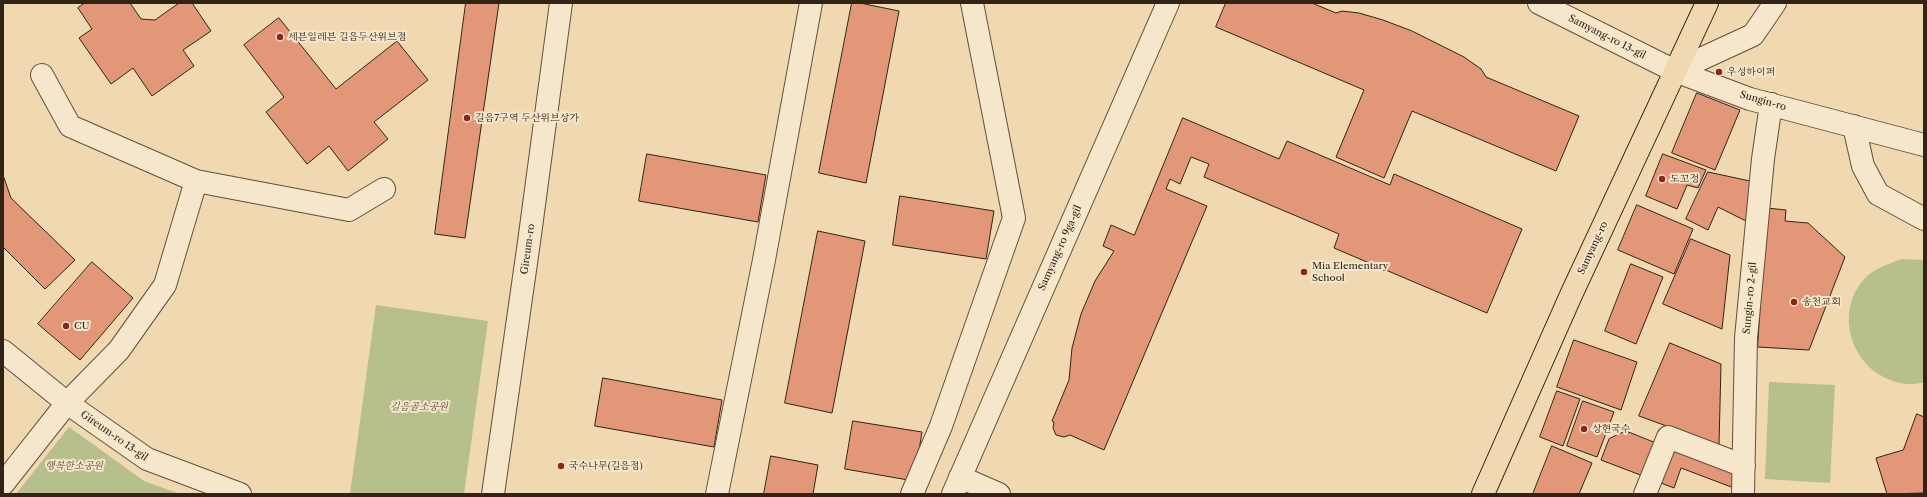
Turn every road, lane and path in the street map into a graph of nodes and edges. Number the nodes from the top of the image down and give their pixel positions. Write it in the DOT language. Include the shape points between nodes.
graph roads {
  1 [pos="561,3"];
  2 [pos="811,3"];
  3 [pos="972,3"];
  4 [pos="1168,3"];
  5 [pos="1539,3"];
  6 [pos="1707,3"];
  7 [pos="1775,3"];
  8 [pos="1675,71"];
  9 [pos="42,75"];
  10 [pos="1771,104"];
  11 [pos="1854,126"];
  12 [pos="1924,145"];
  13 [pos="196,181"];
  14 [pos="384,189"];
  15 [pos="1924,219"];
  16 [pos="3,351"];
  17 [pos="67,403"];
  18 [pos="1744,466"];
  19 [pos="3,484"];
  20 [pos="956,485"];
  21 [pos="240,494"];
  22 [pos="493,494"];
  23 [pos="717,494"];
  24 [pos="912,494"];
  25 [pos="999,494"];
  26 [pos="1483,494"];
  27 [pos="1645,494"];
  28 [pos="1743,494"];
  1 -- 22 [label="street, Gireum-ro"];
  2 -- 23 [label="street" via="764,260"];
  3 -- 24 [label="street" via="1014,218 941,426"];
  4 -- 20 [label="street, Samyang-ro 9ga-gil"];
  5 -- 8 [label="street, Samyang-ro 13-gil"];
  6 -- 8 [label="main road, Samyang-ro"];
  7 -- 8 [label="street" via="1753,35"];
  8 -- 10 [label="street, Sungin-ro" via="1750,99"];
  8 -- 26 [label="main road, Samyang-ro"];
  9 -- 13 [label="street" via="70,126"];
  10 -- 11 [label="street, Sungin-ro"];
  10 -- 18 [label="street, Sungin-ro 2-gil" via="1763,159 1746,338"];
  11 -- 12 [label="street, Sungin-ro"];
  11 -- 15 [label="street" via="1863,166 1878,194"];
  13 -- 14 [label="street" via="349,210"];
  13 -- 17 [label="street" via="165,285 119,350"];
  16 -- 17 [label="street, Gireum-ro 13-gil"];
  17 -- 19 [label="street"];
  17 -- 21 [label="street, Gireum-ro 13-gil" via="147,460"];
  18 -- 27 [label="street" via="1668,437"];
  18 -- 28 [label="street, Sungin-ro 2-gil"];
  20 -- 25 [label="street"];
}
